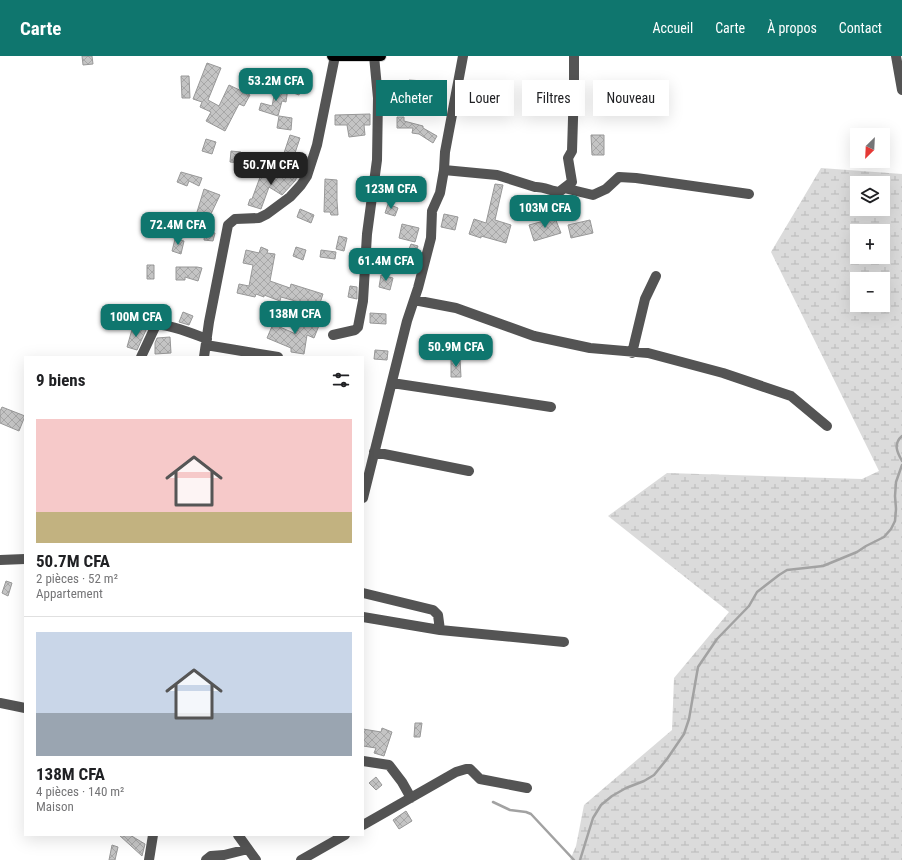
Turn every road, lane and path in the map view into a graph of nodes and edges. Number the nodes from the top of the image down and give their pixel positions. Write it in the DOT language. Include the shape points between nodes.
graph roads {
  1 [pos="334,56"];
  2 [pos="369,56"];
  3 [pos="381,56"];
  4 [pos="463,56"];
  5 [pos="574,56"];
  6 [pos="896,56"];
  7 [pos="902,90"];
  8 [pos="444,170"];
  9 [pos="564,188"];
  10 [pos="749,194"];
  11 [pos="656,276"];
  12 [pos="414,300"];
  13 [pos="333,335"];
  14 [pos="206,342"];
  15 [pos="632,353"];
  16 [pos="141,356"];
  17 [pos="204,356"];
  18 [pos="273,356"];
  19 [pos="392,383"];
  20 [pos="551,407"];
  21 [pos="827,426"];
  22 [pos="374,452"];
  23 [pos="469,471"];
  24 [pos="364,494"];
  25 [pos="24,559"];
  26 [pos="0,560"];
  27 [pos="364,593"];
  28 [pos="364,617"];
  29 [pos="440,630"];
  30 [pos="564,642"];
  31 [pos="0,703"];
  32 [pos="24,708"];
  33 [pos="364,761"];
  34 [pos="527,788"];
  35 [pos="411,798"];
  36 [pos="364,824"];
  37 [pos="153,836"];
  38 [pos="239,836"];
  39 [pos="343,836"];
  40 [pos="248,848"];
  41 [pos="149,860"];
  42 [pos="206,860"];
  43 [pos="256,860"];
  44 [pos="301,860"];
  1 -- 2 [label="main road"];
  1 -- 14 [label="street" via="317,145 307,176 290,197 267,214 258,218 235,219 228,226"];
  2 -- 3 [label="main road"];
  2 -- 13 [label="street" via="378,98 377,160 367,234 363,301 358,327"];
  4 -- 8 [label="street"];
  5 -- 9 [label="street" via="572,151 568,158 572,182"];
  6 -- 7 [label="street"];
  8 -- 9 [label="street" via="497,175 559,192"];
  8 -- 12 [label="street" via="440,193 432,211 431,238"];
  9 -- 10 [label="street" via="593,195 606,189 620,177"];
  11 -- 15 [label="street" via="645,299"];
  12 -- 15 [label="street" via="456,308 534,336 590,348"];
  12 -- 19 [label="street"];
  14 -- 16 [label="street" via="159,324 156,325"];
  14 -- 17 [label="street"];
  14 -- 18 [label="street"];
  15 -- 21 [label="street" via="648,353 723,373 790,396"];
  19 -- 20 [label="street"];
  19 -- 22 [label="street"];
  22 -- 23 [label="street"];
  22 -- 24 [label="street"];
  25 -- 26 [label="street"];
  27 -- 29 [label="street" via="433,610 438,615"];
  28 -- 29 [label="street"];
  29 -- 30 [label="street"];
  31 -- 32 [label="street"];
  33 -- 35 [label="street" via="389,765"];
  34 -- 35 [label="street" via="480,779 466,769 456,772"];
  35 -- 36 [label="street"];
  37 -- 41 [label="street"];
  38 -- 40 [label="street"];
  39 -- 44 [label="street"];
  40 -- 42 [label="street" via="211,856"];
  40 -- 43 [label="street"];
}
